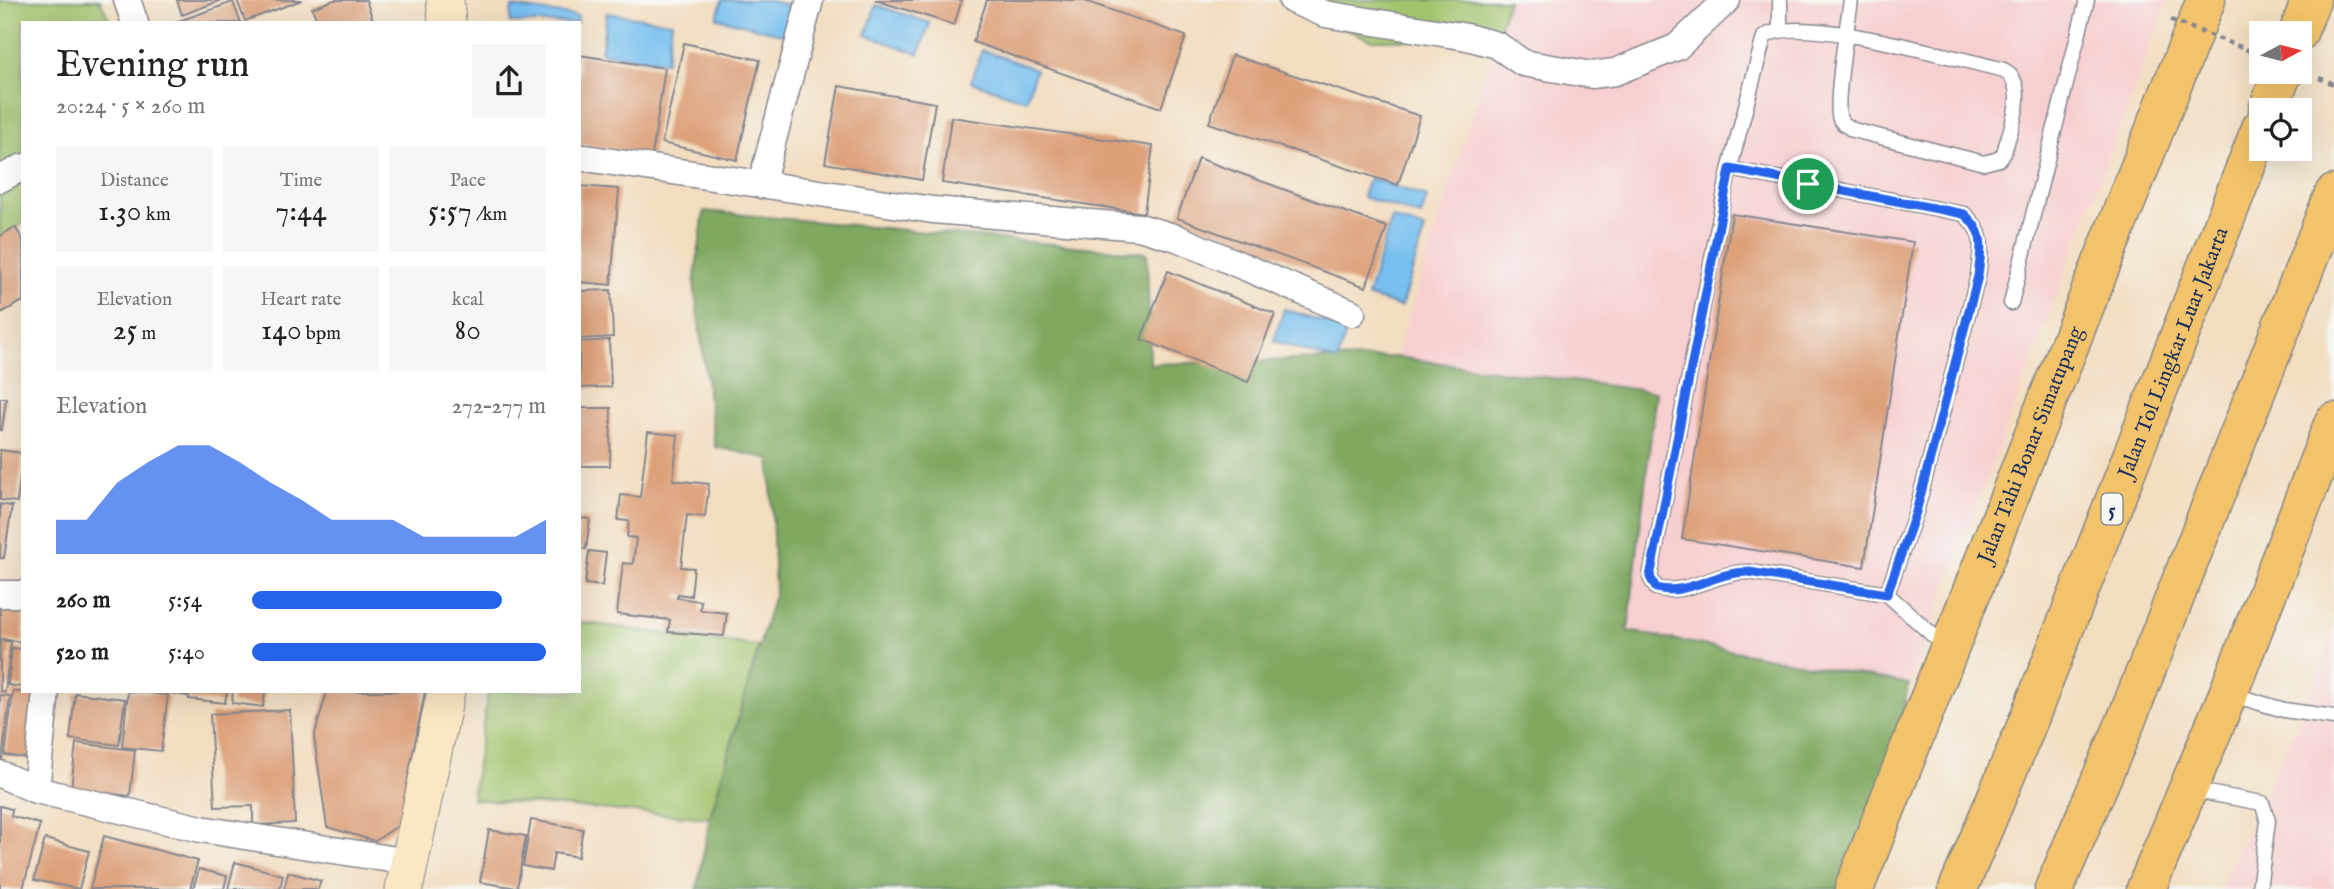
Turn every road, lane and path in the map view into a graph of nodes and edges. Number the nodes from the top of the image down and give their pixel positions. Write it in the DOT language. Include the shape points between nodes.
graph roads {
  1 [pos="127,0"];
  2 [pos="445,0"];
  3 [pos="810,0"];
  4 [pos="1292,0"];
  5 [pos="1727,0"];
  6 [pos="1780,0"];
  7 [pos="1851,0"];
  8 [pos="2087,0"];
  9 [pos="2206,0"];
  10 [pos="2311,0"];
  11 [pos="2171,20"];
  12 [pos="134,21"];
  13 [pos="447,21"];
  14 [pos="2303,21"];
  15 [pos="1780,28"];
  16 [pos="1846,34"];
  17 [pos="2249,50"];
  18 [pos="581,157"];
  19 [pos="2249,159"];
  20 [pos="21,168"];
  21 [pos="1730,169"];
  22 [pos="0,179"];
  23 [pos="761,185"];
  24 [pos="2334,194"];
  25 [pos="2011,303"];
  26 [pos="1352,313"];
  27 [pos="2334,422"];
  28 [pos="0,594"];
  29 [pos="21,594"];
  30 [pos="1887,594"];
  31 [pos="1950,650"];
  32 [pos="46,693"];
  33 [pos="446,693"];
  34 [pos="2228,694"];
  35 [pos="2334,717"];
  36 [pos="0,774"];
  37 [pos="2188,789"];
  38 [pos="36,790"];
  39 [pos="407,876"];
  40 [pos="1854,889"];
  41 [pos="1958,889"];
  42 [pos="2054,889"];
  43 [pos="2146,889"];
  44 [pos="2259,889"];
  1 -- 12 [label="street"];
  2 -- 13 [label="street"];
  3 -- 23 [label="street"];
  4 -- 5 [label="street" via="1325,14 1467,37 1497,46 1523,63 1592,75 1637,65 1677,47"];
  6 -- 15 [label="lane"];
  7 -- 16 [label="lane"];
  8 -- 25 [label="lane"];
  9 -- 31 [label="highway, Jalan Tahi Bonar Simatupang"];
  10 -- 14 [label="highway"];
  11 -- 17 [label="path, bridge"];
  15 -- 16 [label="lane"];
  15 -- 21 [label="lane" via="1764,37"];
  16 -- 16 [label="lane" via="2012,75 2019,90 2004,153 1984,163 1844,124 1839,106"];
  18 -- 23 [label="street"];
  19 -- 41 [label="highway, Jalan Tol Lingkar Luar Jakarta / 5"];
  20 -- 22 [label="street"];
  21 -- 30 [label="lane" via="1964,214 1980,230 1974,289 1916,512"];
  21 -- 30 [label="lane" via="1650,577 1656,588 1670,591 1730,571"];
  23 -- 26 [label="street" via="933,210 1139,227 1177,238"];
  24 -- 42 [label="highway" via="2136,696"];
  27 -- 34 [label="highway"];
  28 -- 29 [label="street"];
  30 -- 31 [label="lane"];
  31 -- 40 [label="highway, Jalan Tahi Bonar Simatupang"];
  32 -- 38 [label="street"];
  33 -- 39 [label="street"];
  34 -- 35 [label="lane" via="2284,710"];
  34 -- 37 [label="highway"];
  36 -- 38 [label="street"];
  37 -- 43 [label="highway"];
  37 -- 44 [label="lane" via="2262,803 2268,821"];
  38 -- 39 [label="street"];
}
